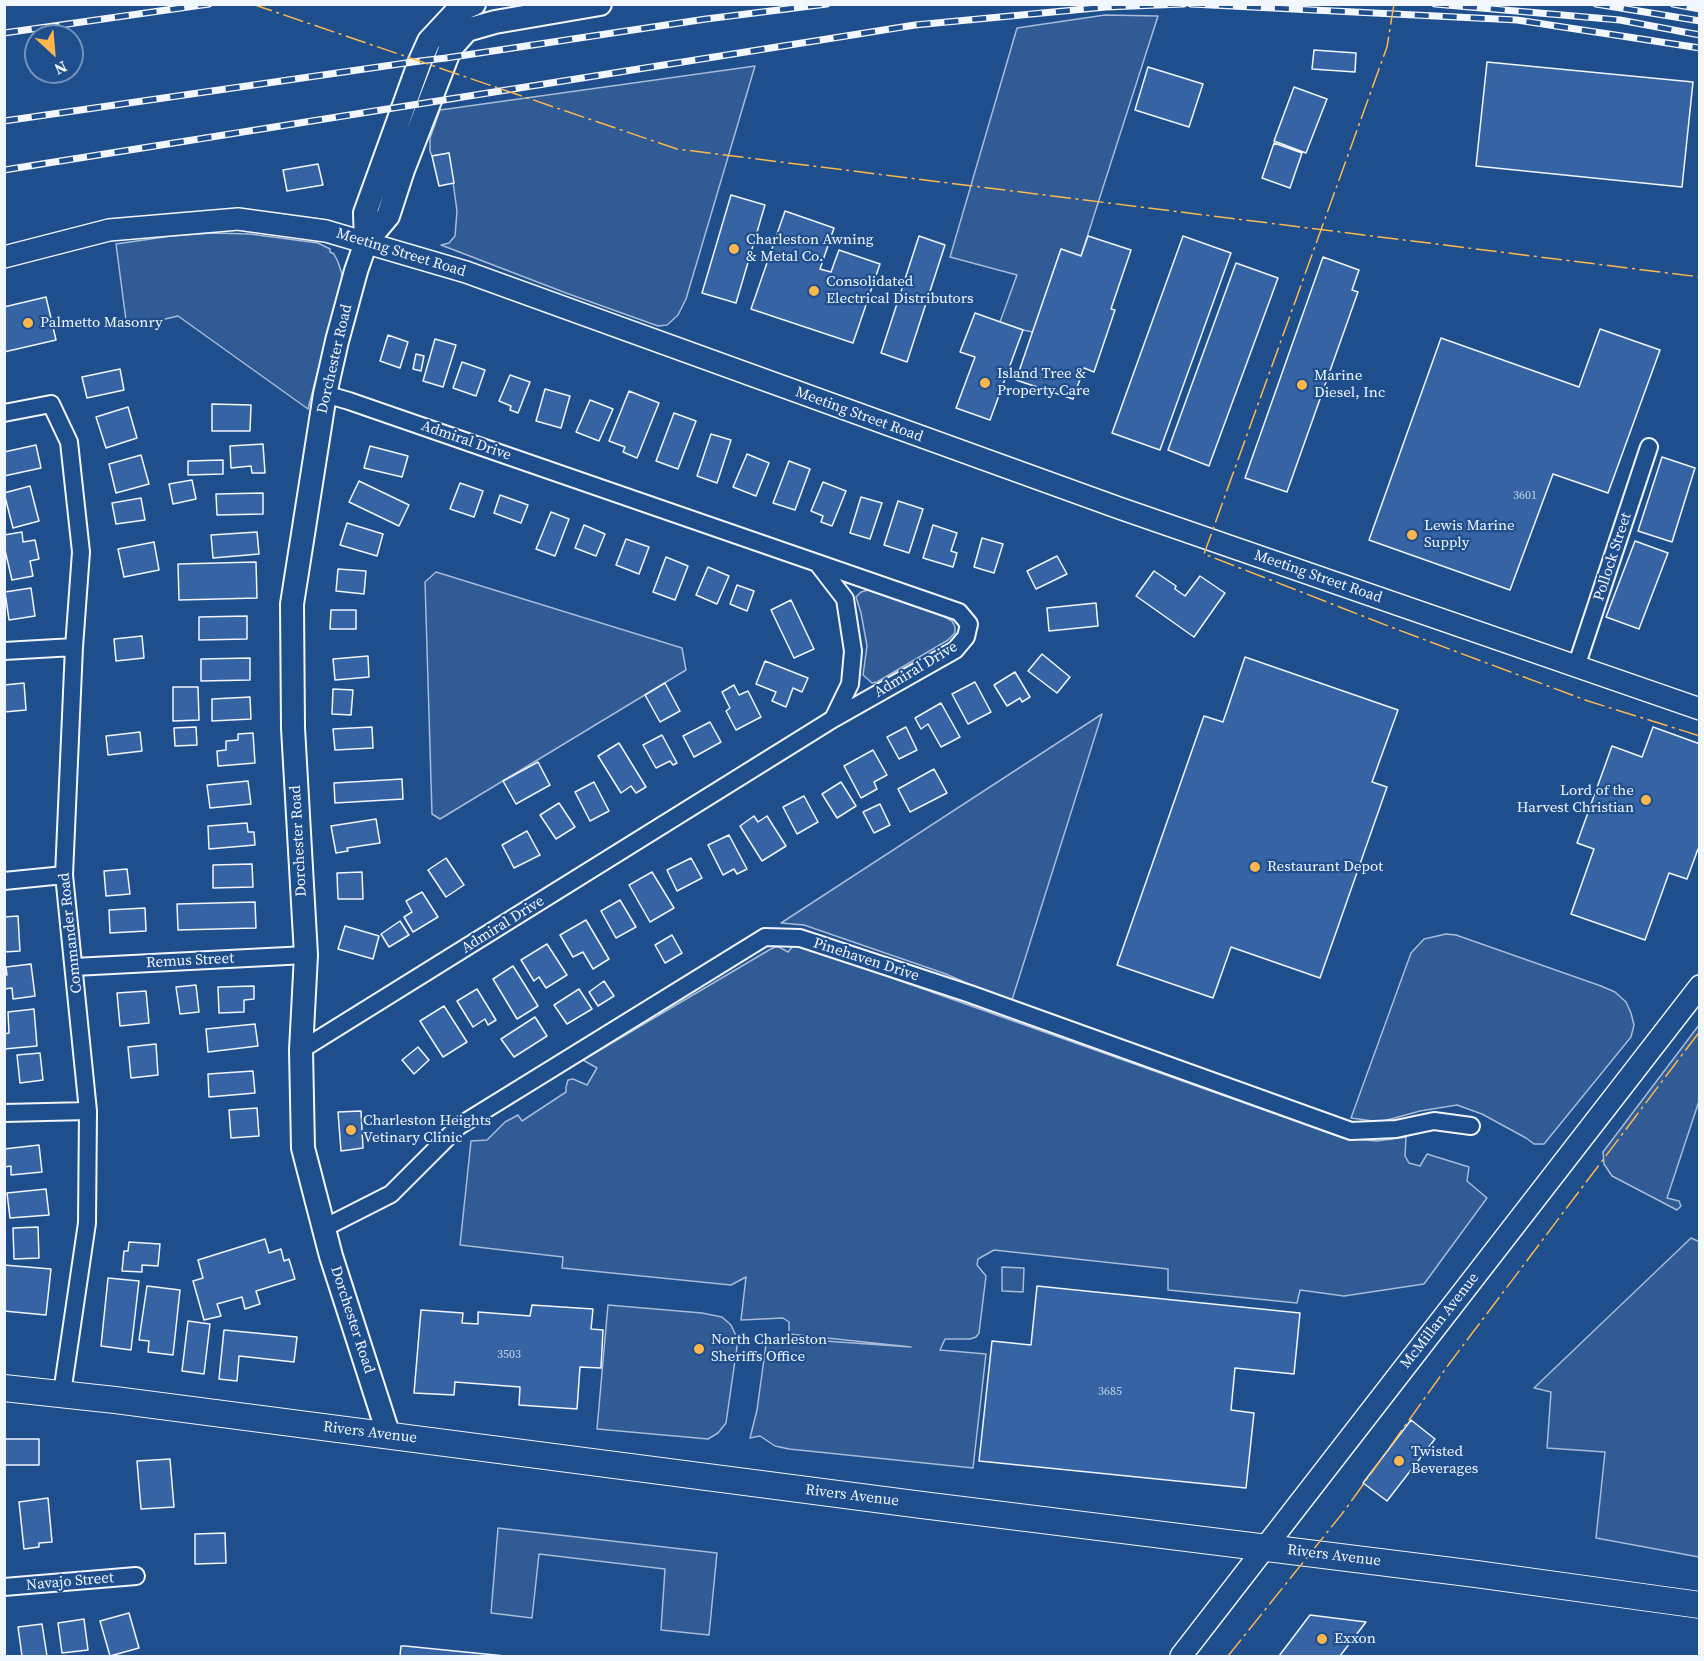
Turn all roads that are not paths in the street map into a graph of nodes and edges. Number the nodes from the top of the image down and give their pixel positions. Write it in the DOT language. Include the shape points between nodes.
graph roads {
  1 [pos="474,4"];
  2 [pos="600,4"];
  3 [pos="366,242"];
  4 [pos="4,257"];
  5 [pos="325,394"];
  6 [pos="4,413"];
  7 [pos="1649,447"];
  8 [pos="818,564"];
  9 [pos="74,647"];
  10 [pos="4,651"];
  11 [pos="1576,667"];
  12 [pos="1700,709"];
  13 [pos="833,719"];
  14 [pos="64,875"];
  15 [pos="4,881"];
  16 [pos="306,955"];
  17 [pos="74,967"];
  18 [pos="1700,986"];
  19 [pos="301,1050"];
  20 [pos="88,1111"];
  21 [pos="4,1113"];
  22 [pos="1471,1126"];
  23 [pos="324,1228"];
  24 [pos="4,1388"];
  25 [pos="62,1394"];
  26 [pos="389,1436"];
  27 [pos="1265,1547"];
  28 [pos="136,1576"];
  29 [pos="4,1587"];
  30 [pos="1700,1605"];
  31 [pos="1181,1656"];
  1 -- 3 [label="main road, Dorchester Road" via="456,12 429,41 365,213"];
  2 -- 3 [label="main road, Dorchester Road" via="467,30 450,49 388,216"];
  3 -- 4 [label="street, Meeting Street Road" via="326,231 238,219 109,230"];
  3 -- 5 [label="main road, Dorchester Road"];
  3 -- 11 [label="street, Meeting Street Road" via="466,272 1119,508"];
  5 -- 8 [label="street, Admiral Drive"];
  5 -- 16 [label="main road, Dorchester Road" via="292,604 293,728"];
  6 -- 9 [label="street, Commander Road" via="51,404 69,442 81,552"];
  7 -- 11 [label="street, Pollock Street"];
  8 -- 13 [label="street" via="845,599 854,651 850,684"];
  8 -- 13 [label="street, Admiral Drive" via="959,612 969,624 966,637 955,650"];
  9 -- 10 [label="street"];
  9 -- 14 [label="street, Commander Road"];
  11 -- 12 [label="street, Meeting Street Road"];
  13 -- 19 [label="street, Admiral Drive"];
  14 -- 15 [label="street"];
  14 -- 17 [label="street, Commander Road"];
  16 -- 17 [label="street, Remus Street"];
  16 -- 19 [label="main road, Dorchester Road"];
  17 -- 20 [label="street, Commander Road"];
  18 -- 27 [label="street, McMillan Avenue"];
  19 -- 23 [label="main road, Dorchester Road" via="303,1148"];
  20 -- 21 [label="street"];
  20 -- 25 [label="street, Commander Road" via="87,1223"];
  22 -- 23 [label="street, Pinehaven Drive" via="1434,1121 1396,1129 1351,1131 970,994 800,938 765,937 459,1126 391,1194"];
  23 -- 26 [label="main road, Dorchester Road"];
  24 -- 25 [label="main road, Rivers Avenue"];
  25 -- 26 [label="main road, Rivers Avenue"];
  26 -- 27 [label="main road, Rivers Avenue"];
  27 -- 30 [label="main road, Rivers Avenue"];
  27 -- 31 [label="street, McMillan Avenue"];
  28 -- 29 [label="street, Navajo Street"];
}
